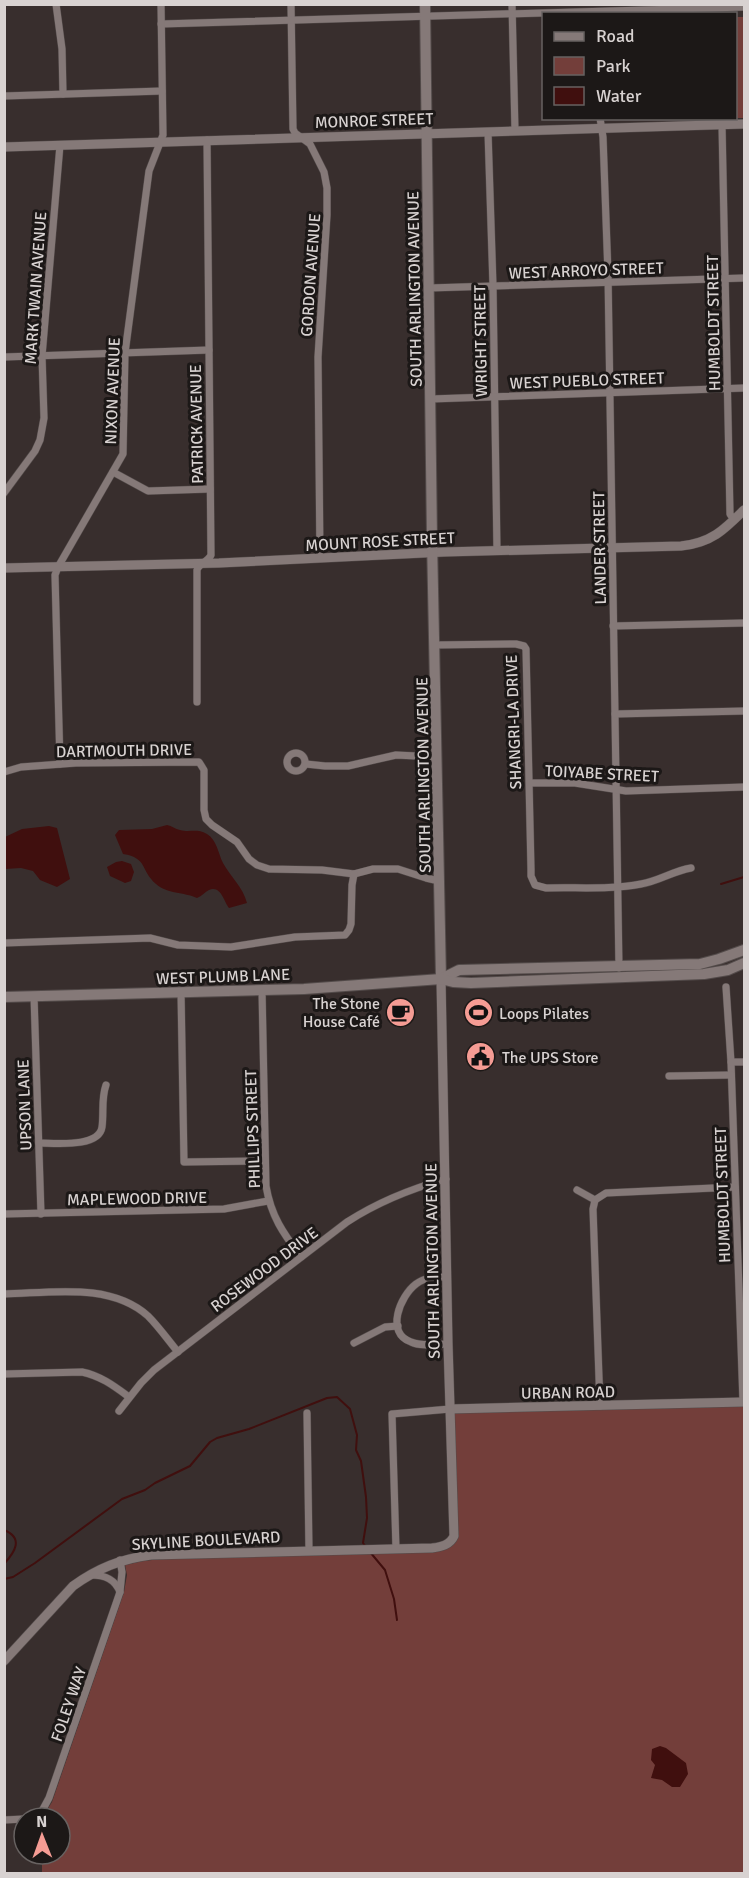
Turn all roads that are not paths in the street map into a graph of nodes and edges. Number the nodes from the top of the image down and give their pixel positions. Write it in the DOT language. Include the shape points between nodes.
graph roads {
  1 [pos="56,4"];
  2 [pos="161,4"];
  3 [pos="291,4"];
  4 [pos="425,4"];
  5 [pos="512,4"];
  6 [pos="717,6"];
  7 [pos="744,7"];
  8 [pos="597,10"];
  9 [pos="554,12"];
  10 [pos="542,13"];
  11 [pos="512,14"];
  12 [pos="426,16"];
  13 [pos="292,21"];
  14 [pos="161,24"];
  15 [pos="162,91"];
  16 [pos="63,94"];
  17 [pos="4,96"];
  18 [pos="601,123"];
  19 [pos="744,124"];
  20 [pos="722,125"];
  21 [pos="515,131"];
  22 [pos="488,132"];
  23 [pos="427,134"];
  24 [pos="303,137"];
  25 [pos="207,140"];
  26 [pos="161,142"];
  27 [pos="60,145"];
  28 [pos="4,147"];
  29 [pos="744,278"];
  30 [pos="726,279"];
  31 [pos="608,283"];
  32 [pos="493,286"];
  33 [pos="429,288"];
  34 [pos="209,350"];
  35 [pos="125,352"];
  36 [pos="42,356"];
  37 [pos="4,357"];
  38 [pos="744,388"];
  39 [pos="728,389"];
  40 [pos="609,393"];
  41 [pos="495,397"];
  42 [pos="431,399"];
  43 [pos="113,472"];
  44 [pos="210,489"];
  45 [pos="4,493"];
  46 [pos="744,510"];
  47 [pos="734,520"];
  48 [pos="612,548"];
  49 [pos="497,551"];
  50 [pos="433,553"];
  51 [pos="320,558"];
  52 [pos="203,563"];
  53 [pos="58,567"];
  54 [pos="4,568"];
  55 [pos="744,623"];
  56 [pos="613,626"];
  57 [pos="435,645"];
  58 [pos="197,702"];
  59 [pos="744,711"];
  60 [pos="615,714"];
  61 [pos="437,757"];
  62 [pos="60,764"];
  63 [pos="306,764"];
  64 [pos="4,772"];
  65 [pos="530,783"];
  66 [pos="744,787"];
  67 [pos="616,790"];
  68 [pos="691,868"];
  69 [pos="354,874"];
  70 [pos="440,881"];
  71 [pos="618,886"];
  72 [pos="4,943"];
  73 [pos="744,950"];
  74 [pos="744,963"];
  75 [pos="619,965"];
  76 [pos="620,978"];
  77 [pos="441,979"];
  78 [pos="726,987"];
  79 [pos="262,990"];
  80 [pos="181,992"];
  81 [pos="34,996"];
  82 [pos="4,997"];
  83 [pos="731,1062"];
  84 [pos="744,1062"];
  85 [pos="731,1075"];
  86 [pos="669,1076"];
  87 [pos="106,1085"];
  88 [pos="39,1143"];
  89 [pos="266,1161"];
  90 [pos="446,1179"];
  91 [pos="735,1187"];
  92 [pos="577,1190"];
  93 [pos="595,1200"];
  94 [pos="268,1201"];
  95 [pos="4,1214"];
  96 [pos="41,1214"];
  97 [pos="302,1257"];
  98 [pos="447,1277"];
  99 [pos="4,1294"];
  100 [pos="398,1326"];
  101 [pos="354,1343"];
  102 [pos="448,1344"];
  103 [pos="178,1352"];
  104 [pos="4,1374"];
  105 [pos="129,1397"];
  106 [pos="744,1402"];
  107 [pos="600,1406"];
  108 [pos="450,1409"];
  109 [pos="119,1411"];
  110 [pos="307,1413"];
  111 [pos="449,1543"];
  112 [pos="396,1549"];
  113 [pos="309,1551"];
  114 [pos="120,1560"];
  115 [pos="87,1576"];
  116 [pos="120,1592"];
  117 [pos="4,1661"];
  118 [pos="45,1806"];
  1 -- 16 [label="street"];
  2 -- 14 [label="street, NIXON AVENUE"];
  3 -- 13 [label="street, GORDON AVENUE"];
  4 -- 12 [label="main road, SOUTH ARLINGTON AVENUE"];
  5 -- 11 [label="street"];
  6 -- 7 [label="street"];
  6 -- 8 [label="street"];
  8 -- 9 [label="street"];
  10 -- 11 [label="street"];
  11 -- 12 [label="street"];
  11 -- 21 [label="street"];
  12 -- 13 [label="street"];
  12 -- 23 [label="main road, SOUTH ARLINGTON AVENUE"];
  13 -- 14 [label="street"];
  13 -- 24 [label="street, GORDON AVENUE" via="293,129"];
  14 -- 15 [label="street, NIXON AVENUE"];
  15 -- 16 [label="street"];
  15 -- 26 [label="street, NIXON AVENUE"];
  16 -- 17 [label="street"];
  18 -- 20 [label="street, MONROE STREET"];
  18 -- 21 [label="street, MONROE STREET"];
  18 -- 31 [label="street, LANDER STREET"];
  19 -- 20 [label="street, MONROE STREET"];
  20 -- 30 [label="street, HUMBOLDT STREET"];
  21 -- 22 [label="street, MONROE STREET"];
  22 -- 23 [label="street, MONROE STREET"];
  22 -- 32 [label="street, WRIGHT STREET"];
  23 -- 24 [label="street, MONROE STREET"];
  23 -- 33 [label="main road, SOUTH ARLINGTON AVENUE"];
  24 -- 25 [label="street, MONROE STREET"];
  24 -- 51 [label="street, GORDON AVENUE" via="324,172 328,196 318,357"];
  25 -- 26 [label="street, MONROE STREET"];
  25 -- 34 [label="street, PATRICK AVENUE"];
  26 -- 27 [label="street, MONROE STREET"];
  26 -- 35 [label="street, NIXON AVENUE" via="149,171"];
  27 -- 28 [label="street, MONROE STREET"];
  27 -- 36 [label="street, MARK TWAIN AVENUE"];
  29 -- 30 [label="street, WEST ARROYO STREET"];
  30 -- 31 [label="street, WEST ARROYO STREET"];
  30 -- 39 [label="street, HUMBOLDT STREET"];
  31 -- 32 [label="street, WEST ARROYO STREET"];
  31 -- 40 [label="street, LANDER STREET"];
  32 -- 33 [label="street, WEST ARROYO STREET"];
  32 -- 41 [label="street, WRIGHT STREET"];
  33 -- 42 [label="main road, SOUTH ARLINGTON AVENUE"];
  34 -- 35 [label="street"];
  34 -- 44 [label="street, PATRICK AVENUE"];
  35 -- 36 [label="street"];
  35 -- 43 [label="street, NIXON AVENUE" via="124,451"];
  36 -- 37 [label="street"];
  36 -- 45 [label="street, MARK TWAIN AVENUE" via="45,409 40,440"];
  38 -- 39 [label="street, WEST PUEBLO STREET"];
  39 -- 40 [label="street, WEST PUEBLO STREET"];
  39 -- 47 [label="street, HUMBOLDT STREET" via="730,514"];
  40 -- 41 [label="street, WEST PUEBLO STREET"];
  40 -- 48 [label="street, LANDER STREET"];
  41 -- 42 [label="street, WEST PUEBLO STREET"];
  41 -- 49 [label="street, WRIGHT STREET"];
  42 -- 50 [label="main road, SOUTH ARLINGTON AVENUE"];
  43 -- 44 [label="street" via="148,491"];
  43 -- 53 [label="street, NIXON AVENUE"];
  44 -- 52 [label="street, PATRICK AVENUE" via="211,555"];
  46 -- 47 [label="street, MOUNT ROSE STREET"];
  47 -- 48 [label="street, MOUNT ROSE STREET" via="699,543"];
  48 -- 49 [label="street, MOUNT ROSE STREET"];
  48 -- 56 [label="street, LANDER STREET"];
  49 -- 50 [label="street, MOUNT ROSE STREET"];
  50 -- 51 [label="street, MOUNT ROSE STREET"];
  50 -- 57 [label="main road, SOUTH ARLINGTON AVENUE"];
  51 -- 52 [label="street, MOUNT ROSE STREET"];
  52 -- 53 [label="street, MOUNT ROSE STREET"];
  52 -- 58 [label="street, PATRICK AVENUE" via="196,570"];
  53 -- 54 [label="street, MOUNT ROSE STREET"];
  53 -- 62 [label="street, NIXON AVENUE" via="55,580"];
  55 -- 56 [label="street"];
  56 -- 60 [label="street, LANDER STREET"];
  57 -- 61 [label="main road, SOUTH ARLINGTON AVENUE"];
  57 -- 65 [label="street, SHANGRI-LA DRIVE" via="524,646"];
  59 -- 60 [label="street"];
  60 -- 67 [label="street, LANDER STREET"];
  61 -- 63 [label="street" via="396,754 348,766"];
  61 -- 70 [label="main road, SOUTH ARLINGTON AVENUE"];
  62 -- 64 [label="street, DARTMOUTH DRIVE"];
  62 -- 69 [label="street, DARTMOUTH DRIVE" via="199,762 204,770 206,819 237,842 253,862 269,869"];
  65 -- 67 [label="street, TOIYABE STREET" via="575,783"];
  65 -- 71 [label="street, SHANGRI-LA DRIVE" via="531,876 535,885"];
  66 -- 67 [label="street, TOIYABE STREET"];
  67 -- 71 [label="street, LANDER STREET"];
  68 -- 71 [label="street" via="647,883"];
  69 -- 70 [label="street, DARTMOUTH DRIVE" via="398,869"];
  69 -- 72 [label="street" via="351,924 348,933 340,936 295,937 231,947 178,945 150,938"];
  70 -- 77 [label="main road, SOUTH ARLINGTON AVENUE"];
  71 -- 75 [label="street, LANDER STREET"];
  73 -- 75 [label="main road, WEST PLUMB LANE" via="709,962"];
  74 -- 76 [label="main road, WEST PLUMB LANE" via="712,973"];
  75 -- 76 [label="street, LANDER STREET"];
  75 -- 77 [label="main road, WEST PLUMB LANE" via="459,970"];
  76 -- 77 [label="main road, WEST PLUMB LANE" via="471,983"];
  77 -- 79 [label="main road, WEST PLUMB LANE"];
  77 -- 90 [label="street, SOUTH ARLINGTON AVENUE"];
  78 -- 83 [label="street, HUMBOLDT STREET"];
  79 -- 80 [label="main road, WEST PLUMB LANE"];
  79 -- 89 [label="street, PHILLIPS STREET"];
  80 -- 81 [label="main road, WEST PLUMB LANE"];
  80 -- 89 [label="street" via="184,1162"];
  81 -- 82 [label="main road, WEST PLUMB LANE"];
  81 -- 88 [label="street, UPSON LANE"];
  83 -- 84 [label="street"];
  83 -- 85 [label="street, HUMBOLDT STREET"];
  85 -- 86 [label="street"];
  85 -- 91 [label="street, HUMBOLDT STREET"];
  87 -- 88 [label="street" via="102,1128 97,1137 88,1141"];
  88 -- 96 [label="street, UPSON LANE"];
  89 -- 94 [label="street, PHILLIPS STREET"];
  90 -- 97 [label="street, ROSEWOOD DRIVE" via="382,1202 347,1222"];
  90 -- 98 [label="street, SOUTH ARLINGTON AVENUE"];
  91 -- 93 [label="street" via="606,1193"];
  91 -- 106 [label="street, HUMBOLDT STREET"];
  92 -- 93 [label="street"];
  93 -- 107 [label="street"];
  94 -- 96 [label="street, MAPLEWOOD DRIVE" via="224,1209"];
  94 -- 97 [label="street, PHILLIPS STREET" via="279,1226"];
  95 -- 96 [label="street, MAPLEWOOD DRIVE"];
  97 -- 103 [label="street, ROSEWOOD DRIVE"];
  98 -- 100 [label="street" via="427,1279 413,1286 398,1309"];
  98 -- 102 [label="street, SOUTH ARLINGTON AVENUE"];
  99 -- 103 [label="street" via="90,1292 116,1298 147,1316"];
  100 -- 101 [label="street" via="386,1327"];
  100 -- 102 [label="street" via="403,1337 412,1343"];
  102 -- 108 [label="street, SOUTH ARLINGTON AVENUE"];
  103 -- 105 [label="street, ROSEWOOD DRIVE"];
  104 -- 105 [label="street" via="82,1372 110,1383"];
  105 -- 109 [label="street, ROSEWOOD DRIVE"];
  106 -- 107 [label="street, URBAN ROAD"];
  107 -- 108 [label="street, URBAN ROAD"];
  108 -- 111 [label="street, SOUTH ARLINGTON AVENUE" via="454,1531"];
  108 -- 112 [label="street, URBAN ROAD" via="392,1414"];
  110 -- 113 [label="street"];
  111 -- 112 [label="street, SKYLINE BOULEVARD"];
  112 -- 113 [label="street, SKYLINE BOULEVARD"];
  113 -- 114 [label="street, SKYLINE BOULEVARD" via="151,1555"];
  114 -- 115 [label="street, SKYLINE BOULEVARD"];
  114 -- 116 [label="street, FOLEY WAY"];
  115 -- 116 [label="street" via="107,1577 118,1585"];
  115 -- 117 [label="street, SKYLINE BOULEVARD" via="59,1600"];
  116 -- 118 [label="street, FOLEY WAY"];
}
